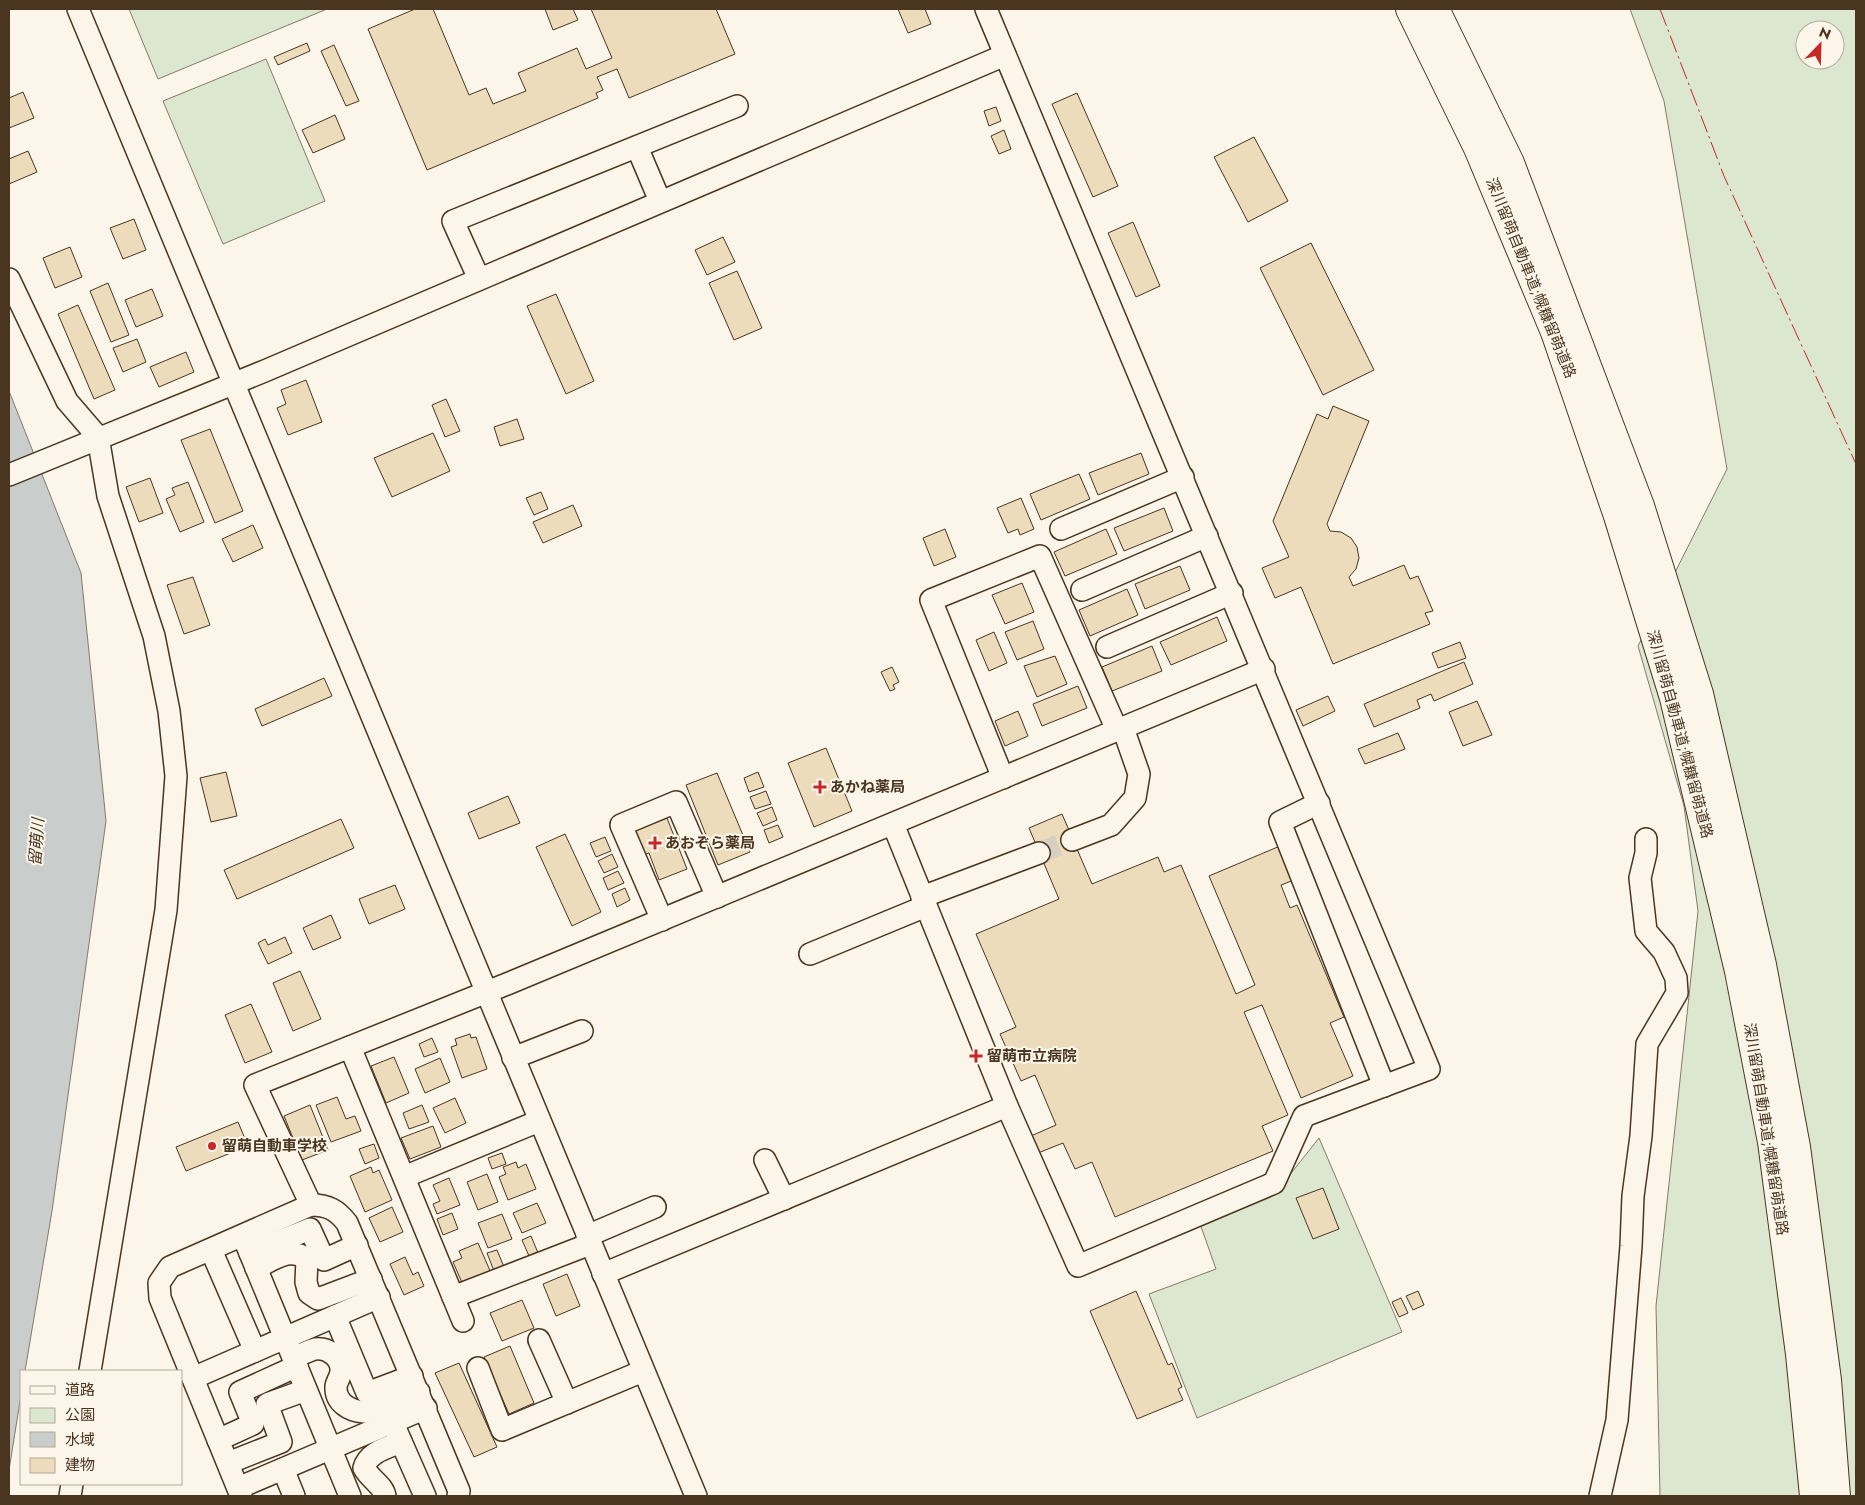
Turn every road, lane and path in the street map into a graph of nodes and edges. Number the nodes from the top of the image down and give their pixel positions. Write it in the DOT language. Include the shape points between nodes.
graph roads {
  1 [pos="78,9"];
  2 [pos="986,9"];
  3 [pos="1410,9"];
  4 [pos="1435,9"];
  5 [pos="1005,55"];
  6 [pos="737,106"];
  7 [pos="637,146"];
  8 [pos="660,201"];
  9 [pos="9,279"];
  10 [pos="479,279"];
  11 [pos="232,382"];
  12 [pos="93,439"];
  13 [pos="9,475"];
  14 [pos="1183,477"];
  15 [pos="1061,529"];
  16 [pos="1208,536"];
  17 [pos="1082,590"];
  18 [pos="1232,593"];
  19 [pos="1107,647"];
  20 [pos="1264,669"];
  21 [pos="1120,729"];
  22 [pos="1002,778"];
  23 [pos="1320,804"];
  24 [pos="893,824"];
  25 [pos="1646,838"];
  26 [pos="1072,840"];
  27 [pos="1040,853"];
  28 [pos="716,897"];
  29 [pos="924,902"];
  30 [pos="662,920"];
  31 [pos="810,954"];
  32 [pos="486,993"];
  33 [pos="582,1031"];
  34 [pos="350,1048"];
  35 [pos="513,1058"];
  36 [pos="1384,1086"];
  37 [pos="1007,1106"];
  38 [pos="539,1121"];
  39 [pos="765,1160"];
  40 [pos="404,1177"];
  41 [pos="784,1199"];
  42 [pos="311,1205"];
  43 [pos="655,1207"];
  44 [pos="589,1240"];
  45 [pos="357,1245"];
  46 [pos="211,1250"];
  47 [pos="250,1252"];
  48 [pos="603,1274"];
  49 [pos="375,1288"];
  50 [pos="453,1297"];
  51 [pos="335,1316"];
  52 [pos="463,1321"];
  53 [pos="285,1338"];
  54 [pos="539,1340"];
  55 [pos="255,1351"];
  56 [pos="295,1362"];
  57 [pos="478,1368"];
  58 [pos="90,1370"];
  59 [pos="644,1371"];
  60 [pos="193,1378"];
  61 [pos="306,1390"];
  62 [pos="419,1392"];
  63 [pos="567,1402"];
  64 [pos="392,1422"];
  65 [pos="218,1440"];
  66 [pos="401,1442"];
  67 [pos="331,1449"];
  68 [pos="228,1463"];
  69 [pos="283,1469"];
  70 [pos="240,1492"];
  71 [pos="460,1494"];
  72 [pos="294,1496"];
  73 [pos="350,1496"];
  74 [pos="385,1496"];
  75 [pos="425,1496"];
  76 [pos="696,1496"];
  77 [pos="1600,1496"];
  78 [pos="1814,1496"];
  79 [pos="1836,1496"];
  1 -- 11 [label="street"];
  2 -- 5 [label="street"];
  3 -- 78 [label="highway, 深川留萌自動車道;幌糠留萌道路" via="1478,148 1555,332 1618,516 1674,698 1739,971 1772,1142 1800,1354"];
  4 -- 79 [label="highway, 深川留萌自動車道;幌糠留萌道路" via="1517,181 1640,506 1699,694 1762,965 1796,1147 1827,1380"];
  5 -- 8 [label="street"];
  5 -- 14 [label="street"];
  6 -- 7 [label="street"];
  7 -- 8 [label="street"];
  7 -- 10 [label="street" via="453,221"];
  8 -- 10 [label="street"];
  9 -- 12 [label="street" via="67,402"];
  10 -- 11 [label="street"];
  11 -- 12 [label="street"];
  11 -- 32 [label="street"];
  12 -- 13 [label="street"];
  12 -- 58 [label="street" via="108,496 154,636 169,710 176,776 166,910"];
  14 -- 15 [label="street"];
  14 -- 16 [label="street"];
  16 -- 17 [label="street"];
  16 -- 18 [label="street"];
  18 -- 19 [label="street"];
  18 -- 20 [label="street"];
  20 -- 21 [label="street"];
  20 -- 23 [label="street"];
  21 -- 22 [label="street"];
  21 -- 22 [label="street" via="1040,556 931,600"];
  21 -- 26 [label="street" via="1139,774 1135,798 1111,825"];
  22 -- 24 [label="street"];
  23 -- 36 [label="street" via="1280,822"];
  23 -- 36 [label="street" via="1429,1070"];
  24 -- 28 [label="street"];
  24 -- 29 [label="street"];
  25 -- 77 [label="street" via="1640,878 1646,931 1664,952 1676,978 1677,993 1647,1044 1616,1420"];
  27 -- 29 [label="street"];
  28 -- 30 [label="street"];
  28 -- 30 [label="street" via="676,802 621,825"];
  29 -- 31 [label="street"];
  29 -- 37 [label="street"];
  30 -- 32 [label="street"];
  32 -- 34 [label="street"];
  32 -- 35 [label="street"];
  33 -- 35 [label="street"];
  34 -- 40 [label="street"];
  34 -- 42 [label="street" via="255,1086"];
  35 -- 38 [label="street"];
  36 -- 37 [label="street" via="1304,1116 1274,1183 1078,1266"];
  37 -- 41 [label="street"];
  38 -- 40 [label="street"];
  38 -- 44 [label="street"];
  39 -- 41 [label="street"];
  40 -- 50 [label="street"];
  41 -- 48 [label="street"];
  42 -- 45 [label="street" via="325,1205 338,1212"];
  42 -- 47 [label="street"];
  43 -- 44 [label="street"];
  44 -- 48 [label="street"];
  44 -- 50 [label="street"];
  45 -- 47 [label="street" via="324,1260 310,1229"];
  45 -- 49 [label="street"];
  46 -- 47 [label="street"];
  46 -- 55 [label="street"];
  46 -- 60 [label="street" via="170,1267 159,1283 160,1298"];
  47 -- 49 [label="street" via="301,1254 308,1259 306,1282 309,1293 318,1299"];
  47 -- 53 [label="street"];
  48 -- 59 [label="street"];
  49 -- 51 [label="street"];
  49 -- 62 [label="street"];
  50 -- 52 [label="street"];
  51 -- 53 [label="street"];
  51 -- 62 [label="street" via="368,1393"];
  53 -- 55 [label="street"];
  53 -- 56 [label="street"];
  54 -- 63 [label="street"];
  55 -- 60 [label="street"];
  56 -- 61 [label="street"];
  56 -- 62 [label="street" via="316,1349 331,1352 340,1361 341,1372 336,1386 340,1399 345,1407 356,1411 364,1412"];
  56 -- 65 [label="street" via="240,1392 253,1424"];
  57 -- 63 [label="street" via="502,1430"];
  59 -- 63 [label="street"];
  59 -- 76 [label="street"];
  60 -- 65 [label="street"];
  61 -- 67 [label="street"];
  61 -- 68 [label="street" via="267,1404 281,1442"];
  62 -- 64 [label="street"];
  62 -- 71 [label="street"];
  64 -- 66 [label="street"];
  64 -- 67 [label="street"];
  65 -- 68 [label="street"];
  66 -- 74 [label="street" via="374,1453 366,1461 364,1468 369,1477 384,1489"];
  66 -- 75 [label="street"];
  67 -- 69 [label="street"];
  67 -- 73 [label="street"];
  68 -- 70 [label="street"];
  69 -- 70 [label="street"];
  69 -- 72 [label="street"];
}
